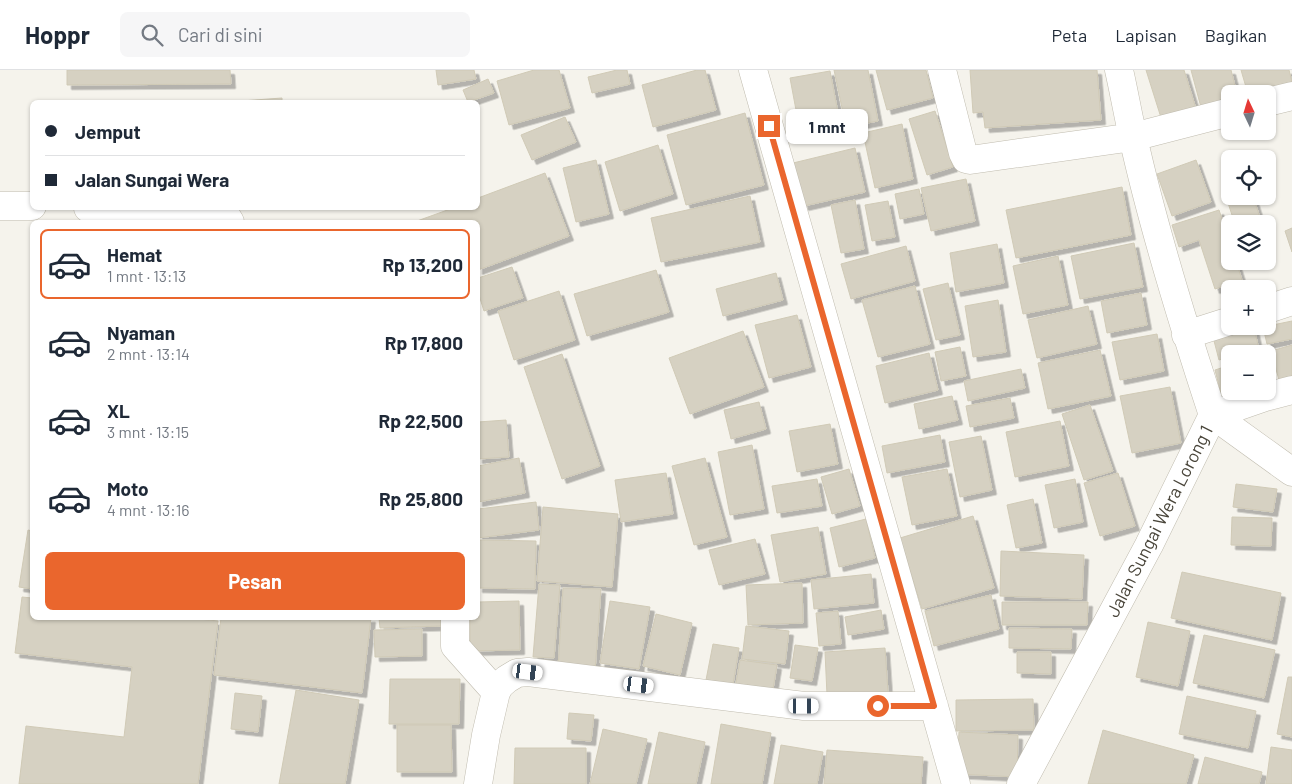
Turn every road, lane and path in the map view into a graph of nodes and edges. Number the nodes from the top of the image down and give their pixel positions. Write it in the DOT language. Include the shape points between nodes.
graph roads {
  1 [pos="752,70"];
  2 [pos="942,70"];
  3 [pos="1120,70"];
  4 [pos="1292,96"];
  5 [pos="1276,100"];
  6 [pos="1221,114"];
  7 [pos="1133,137"];
  8 [pos="0,206"];
  9 [pos="30,206"];
  10 [pos="219,210"];
  11 [pos="229,220"];
  12 [pos="1292,301"];
  13 [pos="1276,306"];
  14 [pos="1221,324"];
  15 [pos="1186,335"];
  16 [pos="1292,390"];
  17 [pos="1213,415"];
  18 [pos="1292,472"];
  19 [pos="455,620"];
  20 [pos="496,692"];
  21 [pos="934,706"];
  22 [pos="478,784"];
  23 [pos="956,784"];
  24 [pos="1021,784"];
  1 -- 21 [label="street"];
  2 -- 7 [label="street" via="966,159"];
  3 -- 7 [label="street, Jalan Sungai Wera Lorong 1"];
  4 -- 5 [label="street"];
  6 -- 7 [label="street"];
  7 -- 15 [label="street, Jalan Sungai Wera Lorong 1"];
  8 -- 9 [label="street"];
  10 -- 11 [label="street"];
  12 -- 13 [label="street"];
  14 -- 15 [label="street"];
  15 -- 17 [label="street, Jalan Sungai Wera Lorong 1"];
  16 -- 17 [label="street"];
  17 -- 18 [label="street"];
  17 -- 24 [label="street, Jalan Sungai Wera Lorong 1" via="1149,545"];
  19 -- 20 [label="street" via="455,646"];
  20 -- 21 [label="street" via="516,673 528,672 804,706"];
  20 -- 22 [label="street"];
  21 -- 23 [label="street"];
}
